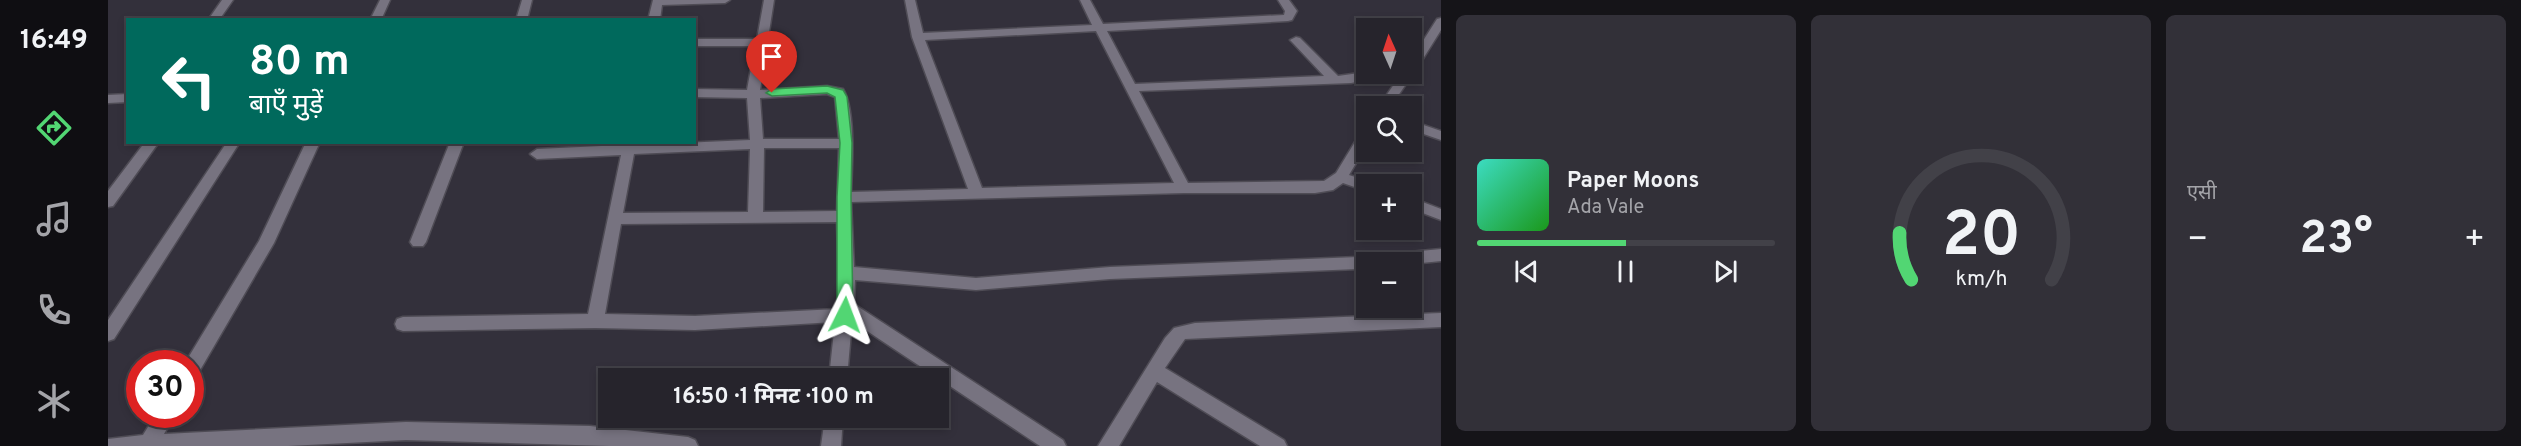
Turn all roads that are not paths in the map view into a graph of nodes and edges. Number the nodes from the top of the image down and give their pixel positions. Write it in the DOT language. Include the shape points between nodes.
graph roads {
  1 [pos="228,0"];
  2 [pos="385,0"];
  3 [pos="527,0"];
  4 [pos="725,0"];
  5 [pos="769,0"];
  6 [pos="910,0"];
  7 [pos="1085,0"];
  8 [pos="1283,0"];
  9 [pos="657,1"];
  10 [pos="214,18"];
  11 [pos="376,18"];
  12 [pos="522,18"];
  13 [pos="654,18"];
  14 [pos="1441,21"];
  15 [pos="1099,27"];
  16 [pos="918,37"];
  17 [pos="1296,40"];
  18 [pos="763,42"];
  19 [pos="696,44"];
  20 [pos="1422,50"];
  21 [pos="1356,78"];
  22 [pos="1334,79"];
  23 [pos="1130,88"];
  24 [pos="696,93"];
  25 [pos="753,94"];
  26 [pos="126,98"];
  27 [pos="108,99"];
  28 [pos="1422,129"];
  29 [pos="1441,136"];
  30 [pos="846,143"];
  31 [pos="152,144"];
  32 [pos="233,144"];
  33 [pos="312,144"];
  34 [pos="456,144"];
  35 [pos="757,144"];
  36 [pos="629,146"];
  37 [pos="1356,152"];
  38 [pos="537,154"];
  39 [pos="1341,177"];
  40 [pos="1356,182"];
  41 [pos="1184,188"];
  42 [pos="976,193"];
  43 [pos="844,197"];
  44 [pos="108,202"];
  45 [pos="1422,208"];
  46 [pos="1441,215"];
  47 [pos="844,216"];
  48 [pos="755,217"];
  49 [pos="615,219"];
  50 [pos="417,242"];
  51 [pos="1441,255"];
  52 [pos="846,273"];
  53 [pos="845,311"];
  54 [pos="1441,320"];
  55 [pos="595,321"];
  56 [pos="403,324"];
  57 [pos="108,334"];
  58 [pos="202,350"];
  59 [pos="839,368"];
  60 [pos="1154,370"];
  61 [pos="157,428"];
  62 [pos="833,428"];
  63 [pos="317,441"];
  64 [pos="147,445"];
  65 [pos="114,446"];
  66 [pos="688,446"];
  67 [pos="831,446"];
  68 [pos="1056,446"];
  69 [pos="1108,446"];
  70 [pos="1277,446"];
  1 -- 10 [label="street"];
  2 -- 11 [label="street"];
  3 -- 12 [label="street"];
  4 -- 9 [label="street"];
  5 -- 18 [label="street"];
  6 -- 16 [label="street"];
  7 -- 15 [label="street"];
  8 -- 15 [label="street" via="1291,11 1288,18"];
  9 -- 13 [label="street"];
  14 -- 20 [label="street"];
  15 -- 16 [label="street"];
  15 -- 23 [label="street"];
  16 -- 42 [label="street"];
  17 -- 22 [label="street"];
  18 -- 19 [label="street"];
  18 -- 25 [label="street"];
  21 -- 22 [label="street"];
  22 -- 23 [label="street"];
  23 -- 41 [label="street"];
  24 -- 25 [label="street"];
  25 -- 30 [label="street" via="839,92"];
  25 -- 35 [label="street"];
  26 -- 27 [label="street"];
  28 -- 29 [label="street"];
  30 -- 35 [label="street"];
  30 -- 43 [label="street"];
  31 -- 44 [label="street"];
  32 -- 57 [label="street"];
  33 -- 58 [label="street" via="266,243"];
  34 -- 50 [label="street"];
  35 -- 36 [label="street"];
  35 -- 48 [label="street"];
  36 -- 38 [label="street"];
  36 -- 49 [label="street"];
  37 -- 39 [label="street"];
  39 -- 40 [label="street"];
  39 -- 41 [label="street" via="1328,186 1315,188"];
  41 -- 42 [label="street"];
  42 -- 43 [label="street"];
  43 -- 47 [label="street"];
  45 -- 46 [label="street"];
  47 -- 48 [label="street"];
  47 -- 52 [label="street"];
  48 -- 49 [label="street"];
  49 -- 55 [label="street"];
  51 -- 52 [label="street" via="976,284"];
  52 -- 53 [label="street"];
  53 -- 55 [label="street" via="695,323"];
  53 -- 59 [label="street"];
  53 -- 68 [label="street"];
  54 -- 60 [label="street" via="1195,330 1180,333"];
  55 -- 56 [label="street"];
  60 -- 69 [label="street"];
  60 -- 70 [label="street"];
  61 -- 64 [label="street"];
  62 -- 67 [label="street"];
  63 -- 64 [label="street"];
  63 -- 66 [label="street" via="406,431 590,435"];
  64 -- 65 [label="street"];
}
